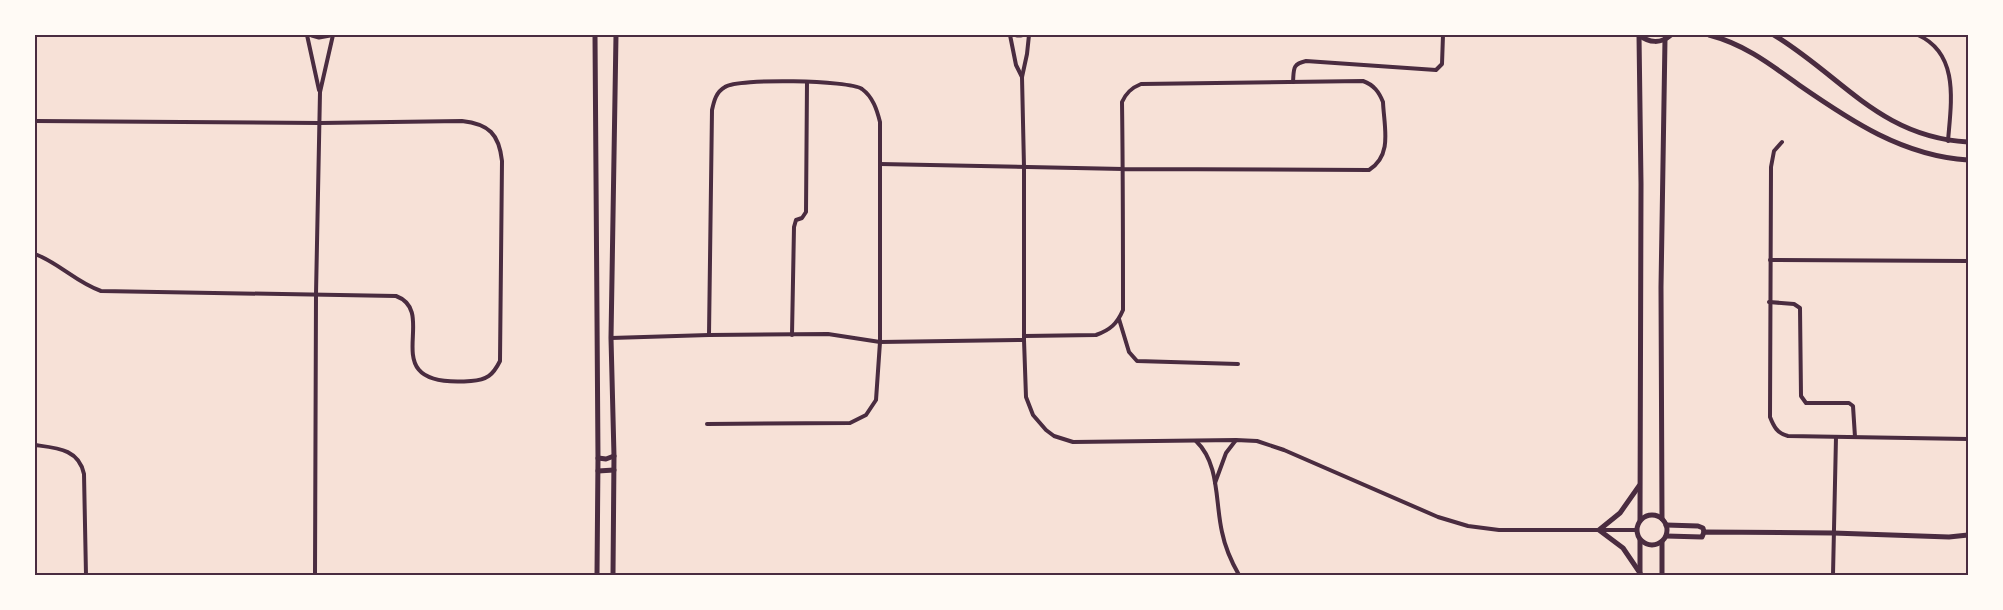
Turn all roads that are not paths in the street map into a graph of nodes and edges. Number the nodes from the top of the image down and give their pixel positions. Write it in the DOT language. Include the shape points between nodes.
graph roads {
  1 [pos="307,35"];
  2 [pos="312,35"];
  3 [pos="331,35"];
  4 [pos="595,35"];
  5 [pos="616,35"];
  6 [pos="1010,35"];
  7 [pos="1028,35"];
  8 [pos="1443,35"];
  9 [pos="1639,35"];
  10 [pos="1671,35"];
  11 [pos="1709,35"];
  12 [pos="1774,35"];
  13 [pos="1918,35"];
  14 [pos="1666,39"];
  15 [pos="1022,77"];
  16 [pos="807,82"];
  17 [pos="1293,82"];
  18 [pos="320,92"];
  19 [pos="35,120"];
  20 [pos="320,122"];
  21 [pos="1948,141"];
  22 [pos="1782,142"];
  23 [pos="1968,142"];
  24 [pos="1968,160"];
  25 [pos="880,164"];
  26 [pos="1024,167"];
  27 [pos="1123,169"];
  28 [pos="35,254"];
  29 [pos="1770,260"];
  30 [pos="1968,261"];
  31 [pos="316,294"];
  32 [pos="1769,302"];
  33 [pos="1119,319"];
  34 [pos="709,335"];
  35 [pos="792,335"];
  36 [pos="611,338"];
  37 [pos="1024,338"];
  38 [pos="880,342"];
  39 [pos="1238,364"];
  40 [pos="707,424"];
  41 [pos="1836,437"];
  42 [pos="1855,437"];
  43 [pos="1968,439"];
  44 [pos="1196,440"];
  45 [pos="1236,440"];
  46 [pos="35,445"];
  47 [pos="614,456"];
  48 [pos="598,458"];
  49 [pos="598,470"];
  50 [pos="614,470"];
  51 [pos="1215,483"];
  52 [pos="1640,484"];
  53 [pos="1662,519"];
  54 [pos="1640,520"];
  55 [pos="1666,525"];
  56 [pos="1598,530"];
  57 [pos="1636,530"];
  58 [pos="1704,532"];
  59 [pos="1833,533"];
  60 [pos="1968,535"];
  61 [pos="1666,536"];
  62 [pos="1640,540"];
  63 [pos="1662,542"];
  64 [pos="1640,574"];
  65 [pos="86,575"];
  66 [pos="316,575"];
  67 [pos="596,575"];
  68 [pos="613,575"];
  69 [pos="1239,575"];
  70 [pos="1662,575"];
  71 [pos="1833,575"];
  1 -- 18 [label="street"];
  2 -- 3 [label="street"];
  3 -- 18 [label="street"];
  4 -- 48 [label="street"];
  5 -- 36 [label="street"];
  6 -- 15 [label="street"];
  7 -- 15 [label="street"];
  8 -- 17 [label="street" via="1442,64 1436,70 1306,61 1295,66"];
  9 -- 14 [label="street" via="1653,42"];
  9 -- 52 [label="street"];
  10 -- 14 [label="street"];
  11 -- 24 [label="street" via="1759,56 1859,125 1888,139 1932,155"];
  12 -- 21 [label="street" via="1877,113 1910,130"];
  13 -- 21 [label="street" via="1942,54 1947,66 1951,100"];
  14 -- 53 [label="street" via="1661,288"];
  15 -- 26 [label="street"];
  16 -- 25 [label="street" via="854,85 868,95 880,122"];
  16 -- 34 [label="street" via="733,83 724,87 714,101"];
  16 -- 35 [label="street" via="806,212 794,223"];
  17 -- 27 [label="street" via="1141,84 1132,88 1122,102"];
  17 -- 27 [label="street" via="1363,81 1376,89 1383,102 1385,150 1377,166 1369,170"];
  18 -- 20 [label="street"];
  19 -- 20 [label="street"];
  20 -- 31 [label="street"];
  20 -- 31 [label="street" via="462,121 476,122 491,130 502,160 500,361 489,377 480,381 432,380 421,374 415,364 412,317 402,298"];
  21 -- 23 [label="street"];
  22 -- 29 [label="street" via="1774,151 1771,166"];
  25 -- 26 [label="street"];
  25 -- 38 [label="street"];
  26 -- 27 [label="street"];
  26 -- 37 [label="street"];
  27 -- 33 [label="street" via="1122,310"];
  28 -- 31 [label="street" via="101,291"];
  29 -- 30 [label="street"];
  29 -- 32 [label="street"];
  31 -- 66 [label="street"];
  32 -- 41 [label="street" via="1770,417 1773,426 1780,434 1788,436"];
  32 -- 42 [label="street" via="1794,304 1800,308 1803,400 1806,403 1848,403 1853,406"];
  33 -- 37 [label="street" via="1096,335"];
  33 -- 39 [label="street" via="1129,352 1137,361"];
  34 -- 35 [label="street"];
  34 -- 36 [label="street"];
  35 -- 38 [label="street" via="828,334"];
  36 -- 47 [label="street"];
  37 -- 38 [label="street"];
  37 -- 44 [label="street" via="1026,397 1038,423 1054,436 1074,442"];
  38 -- 40 [label="street" via="876,400 872,408 850,424"];
  41 -- 42 [label="street"];
  41 -- 59 [label="street"];
  42 -- 43 [label="street"];
  44 -- 45 [label="street"];
  44 -- 51 [label="street" via="1207,456"];
  45 -- 51 [label="street" via="1223,460"];
  45 -- 56 [label="street" via="1258,442 1284,450 1438,517 1468,526 1499,530"];
  46 -- 65 [label="street" via="68,451 82,466"];
  47 -- 48 [label="street"];
  47 -- 50 [label="street"];
  48 -- 49 [label="street"];
  49 -- 50 [label="street"];
  49 -- 67 [label="street"];
  50 -- 68 [label="street"];
  51 -- 69 [label="street" via="1221,530"];
  52 -- 54 [label="street"];
  52 -- 56 [label="street" via="1626,507"];
  53 -- 54 [label="street" via="1652,515"];
  53 -- 55 [label="street"];
  54 -- 57 [label="street"];
  55 -- 58 [label="street" via="1698,526"];
  55 -- 61 [label="street"];
  56 -- 57 [label="street"];
  56 -- 64 [label="street" via="1622,548"];
  57 -- 62 [label="street"];
  58 -- 59 [label="street"];
  58 -- 61 [label="street" via="1700,538"];
  59 -- 60 [label="street"];
  59 -- 71 [label="street"];
  61 -- 63 [label="street"];
  62 -- 63 [label="street" via="1652,546"];
  62 -- 64 [label="street"];
  63 -- 70 [label="street"];
}
